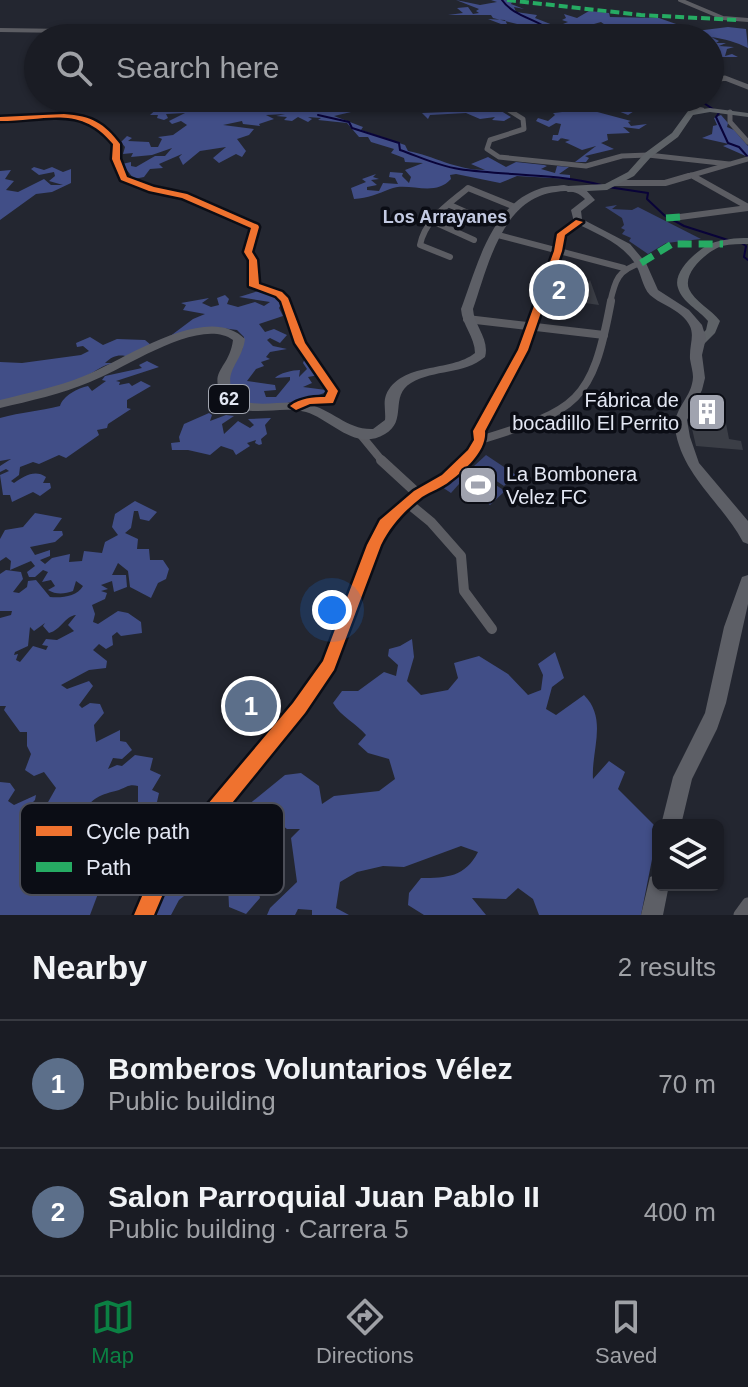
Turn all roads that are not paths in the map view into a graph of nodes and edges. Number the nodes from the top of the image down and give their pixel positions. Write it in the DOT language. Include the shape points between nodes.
graph roads {
  1 [pos="680,0"];
  2 [pos="748,20"];
  3 [pos="0,30"];
  4 [pos="24,30"];
  5 [pos="724,78"];
  6 [pos="746,85"];
  7 [pos="731,88"];
  8 [pos="724,111"];
  9 [pos="728,111"];
  10 [pos="512,112"];
  11 [pos="698,112"];
  12 [pos="748,115"];
  13 [pos="0,119"];
  14 [pos="748,142"];
  15 [pos="648,155"];
  16 [pos="747,160"];
  17 [pos="729,164"];
  18 [pos="691,175"];
  19 [pos="610,185"];
  20 [pos="568,189"];
  21 [pos="590,200"];
  22 [pos="450,205"];
  23 [pos="515,207"];
  24 [pos="748,208"];
  25 [pos="680,217"];
  26 [pos="432,221"];
  27 [pos="488,222"];
  28 [pos="579,222"];
  29 [pos="498,235"];
  30 [pos="474,240"];
  31 [pos="742,241"];
  32 [pos="558,251"];
  33 [pos="450,257"];
  34 [pos="641,263"];
  35 [pos="624,268"];
  36 [pos="467,319"];
  37 [pos="714,321"];
  38 [pos="696,325"];
  39 [pos="531,326"];
  40 [pos="604,335"];
  41 [pos="700,341"];
  42 [pos="0,404"];
  43 [pos="296,406"];
  44 [pos="360,434"];
  45 [pos="480,440"];
  46 [pos="414,499"];
  47 [pos="748,538"];
  48 [pos="748,582"];
  49 [pos="492,629"];
  50 [pos="220,803"];
  51 [pos="673,819"];
  52 [pos="657,891"];
  53 [pos="152,895"];
  54 [pos="748,904"];
  55 [pos="144,915"];
  56 [pos="652,915"];
  57 [pos="740,915"];
  1 -- 2 [label="street" via="723,18"];
  3 -- 4 [label="street"];
  5 -- 6 [label="street"];
  6 -- 7 [label="street"];
  8 -- 9 [label="street"];
  9 -- 12 [label="street"];
  9 -- 14 [label="street" via="730,122"];
  10 -- 15 [label="street" via="523,119 524,129 490,140 487,149 499,157 586,166"];
  11 -- 15 [label="street" via="687,115 675,135"];
  13 -- 43 [label="street" via="72,115 97,121 117,144 116,159 124,178 184,196 255,227 248,252 254,286 285,300 300,343 333,391 329,400"];
  15 -- 17 [label="street"];
  15 -- 19 [label="street" via="631,174"];
  16 -- 17 [label="street"];
  17 -- 18 [label="street"];
  18 -- 19 [label="street" via="656,184"];
  18 -- 24 [label="street"];
  19 -- 20 [label="street"];
  19 -- 21 [label="street"];
  20 -- 21 [label="main road" via="584,192"];
  20 -- 23 [label="main road" via="533,192"];
  21 -- 28 [label="main road" via="575,212"];
  22 -- 23 [label="street" via="468,188"];
  22 -- 26 [label="street"];
  22 -- 27 [label="street"];
  23 -- 29 [label="main road"];
  24 -- 25 [label="street"];
  26 -- 30 [label="street"];
  26 -- 33 [label="street" via="420,245"];
  28 -- 32 [label="street" via="561,234"];
  28 -- 34 [label="main road" via="617,240"];
  29 -- 32 [label="street"];
  29 -- 36 [label="main road"];
  31 -- 37 [label="street" via="709,249 682,280 689,296"];
  32 -- 35 [label="street"];
  32 -- 39 [label="street"];
  34 -- 35 [label="street"];
  34 -- 38 [label="main road" via="650,288"];
  35 -- 40 [label="street" via="614,281"];
  36 -- 39 [label="street"];
  36 -- 44 [label="main road" via="481,344 479,357 402,383 391,398 389,424"];
  37 -- 38 [label="street"];
  37 -- 41 [label="street"];
  38 -- 41 [label="main road"];
  39 -- 40 [label="street"];
  39 -- 45 [label="street" via="479,431"];
  40 -- 45 [label="street" via="593,377 576,400"];
  41 -- 47 [label="main road" via="698,384 680,420 683,437 693,465"];
  42 -- 43 [label="main road, 62" via="65,387 202,329 231,331 239,339 222,384 232,402 258,410"];
  43 -- 44 [label="main road, 62" via="313,409"];
  44 -- 46 [label="street"];
  45 -- 46 [label="street" via="446,478"];
  46 -- 49 [label="street" via="461,556 464,591"];
  46 -- 50 [label="street" via="385,523 329,665"];
  48 -- 51 [label="main road" via="725,654 717,703 704,741 684,775"];
  52 -- 56 [label="main road"];
  53 -- 55 [label="street"];
  54 -- 57 [label="street"];
}
